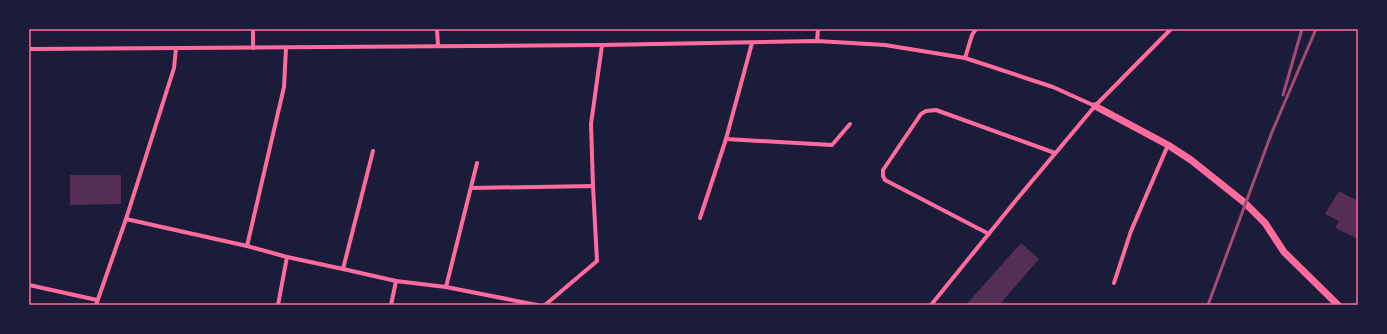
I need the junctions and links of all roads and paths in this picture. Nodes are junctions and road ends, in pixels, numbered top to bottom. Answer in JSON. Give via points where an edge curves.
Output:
{"nodes":[{"id":1,"x":253,"y":29,"type":"edge"},
{"id":2,"x":437,"y":29,"type":"edge"},
{"id":3,"x":818,"y":29,"type":"edge"},
{"id":4,"x":976,"y":29,"type":"edge"},
{"id":5,"x":1170,"y":29,"type":"edge"},
{"id":6,"x":817,"y":41,"type":"junction"},
{"id":7,"x":752,"y":43,"type":"junction"},
{"id":8,"x":602,"y":45,"type":"junction"},
{"id":9,"x":438,"y":46,"type":"junction"},
{"id":10,"x":176,"y":48,"type":"junction"},
{"id":11,"x":253,"y":48,"type":"junction"},
{"id":12,"x":286,"y":48,"type":"junction"},
{"id":13,"x":29,"y":50,"type":"edge"},
{"id":14,"x":965,"y":58,"type":"junction"},
{"id":15,"x":1096,"y":106,"type":"junction"},
{"id":16,"x":850,"y":124,"type":"dead end"},
{"id":17,"x":726,"y":139,"type":"junction"},
{"id":18,"x":1168,"y":145,"type":"junction"},
{"id":19,"x":373,"y":151,"type":"dead end"},
{"id":20,"x":1056,"y":153,"type":"junction"},
{"id":21,"x":477,"y":162,"type":"dead end"},
{"id":22,"x":593,"y":186,"type":"junction"},
{"id":23,"x":471,"y":188,"type":"junction"},
{"id":24,"x":700,"y":218,"type":"dead end"},
{"id":25,"x":126,"y":219,"type":"junction"},
{"id":26,"x":988,"y":234,"type":"junction"},
{"id":27,"x":247,"y":246,"type":"junction"},
{"id":28,"x":287,"y":257,"type":"junction"},
{"id":29,"x":343,"y":269,"type":"junction"},
{"id":30,"x":396,"y":281,"type":"junction"},
{"id":31,"x":1114,"y":283,"type":"dead end"},
{"id":32,"x":29,"y":285,"type":"edge"},
{"id":33,"x":446,"y":287,"type":"junction"},
{"id":34,"x":97,"y":300,"type":"junction"},
{"id":35,"x":96,"y":305,"type":"edge"},
{"id":36,"x":278,"y":305,"type":"edge"},
{"id":37,"x":391,"y":305,"type":"edge"},
{"id":38,"x":537,"y":305,"type":"edge"},
{"id":39,"x":545,"y":305,"type":"edge"},
{"id":40,"x":931,"y":305,"type":"edge"},
{"id":41,"x":1338,"y":305,"type":"edge"}],
"edges":[{"from":1,"to":11,"type":"street"},
{"from":2,"to":9,"type":"street"},
{"from":3,"to":6,"type":"street"},
{"from":4,"to":14,"type":"street"},
{"from":5,"to":15,"type":"street"},
{"from":6,"to":7,"type":"street"},
{"from":6,"to":14,"type":"street","via":[[885,44]]},
{"from":7,"to":8,"type":"street"},
{"from":7,"to":17,"type":"street"},
{"from":8,"to":9,"type":"street"},
{"from":8,"to":22,"type":"street","via":[[591,124]]},
{"from":9,"to":12,"type":"street"},
{"from":10,"to":11,"type":"street"},
{"from":10,"to":13,"type":"street"},
{"from":10,"to":25,"type":"street","via":[[174,68]]},
{"from":11,"to":12,"type":"street"},
{"from":12,"to":27,"type":"street","via":[[284,87]]},
{"from":14,"to":15,"type":"street","via":[[1053,87]]},
{"from":15,"to":18,"type":"street"},
{"from":15,"to":20,"type":"street"},
{"from":16,"to":17,"type":"street","via":[[832,145]]},
{"from":17,"to":24,"type":"street"},
{"from":18,"to":31,"type":"street","via":[[1131,231]]},
{"from":18,"to":41,"type":"street","via":[[1245,203],[1265,223],[1284,252]]},
{"from":19,"to":29,"type":"street"},
{"from":20,"to":26,"type":"street"},
{"from":20,"to":26,"type":"street","via":[[936,110],[921,114],[883,170],[885,180]]},
{"from":21,"to":23,"type":"street"},
{"from":22,"to":23,"type":"street"},
{"from":22,"to":39,"type":"street","via":[[597,261]]},
{"from":23,"to":33,"type":"street"},
{"from":25,"to":27,"type":"street"},
{"from":25,"to":34,"type":"street"},
{"from":26,"to":40,"type":"street"},
{"from":27,"to":28,"type":"street"},
{"from":28,"to":29,"type":"street"},
{"from":28,"to":36,"type":"street"},
{"from":29,"to":30,"type":"street"},
{"from":30,"to":33,"type":"street"},
{"from":30,"to":37,"type":"street"},
{"from":32,"to":34,"type":"street"},
{"from":33,"to":38,"type":"street"},
{"from":34,"to":35,"type":"street"}]}
